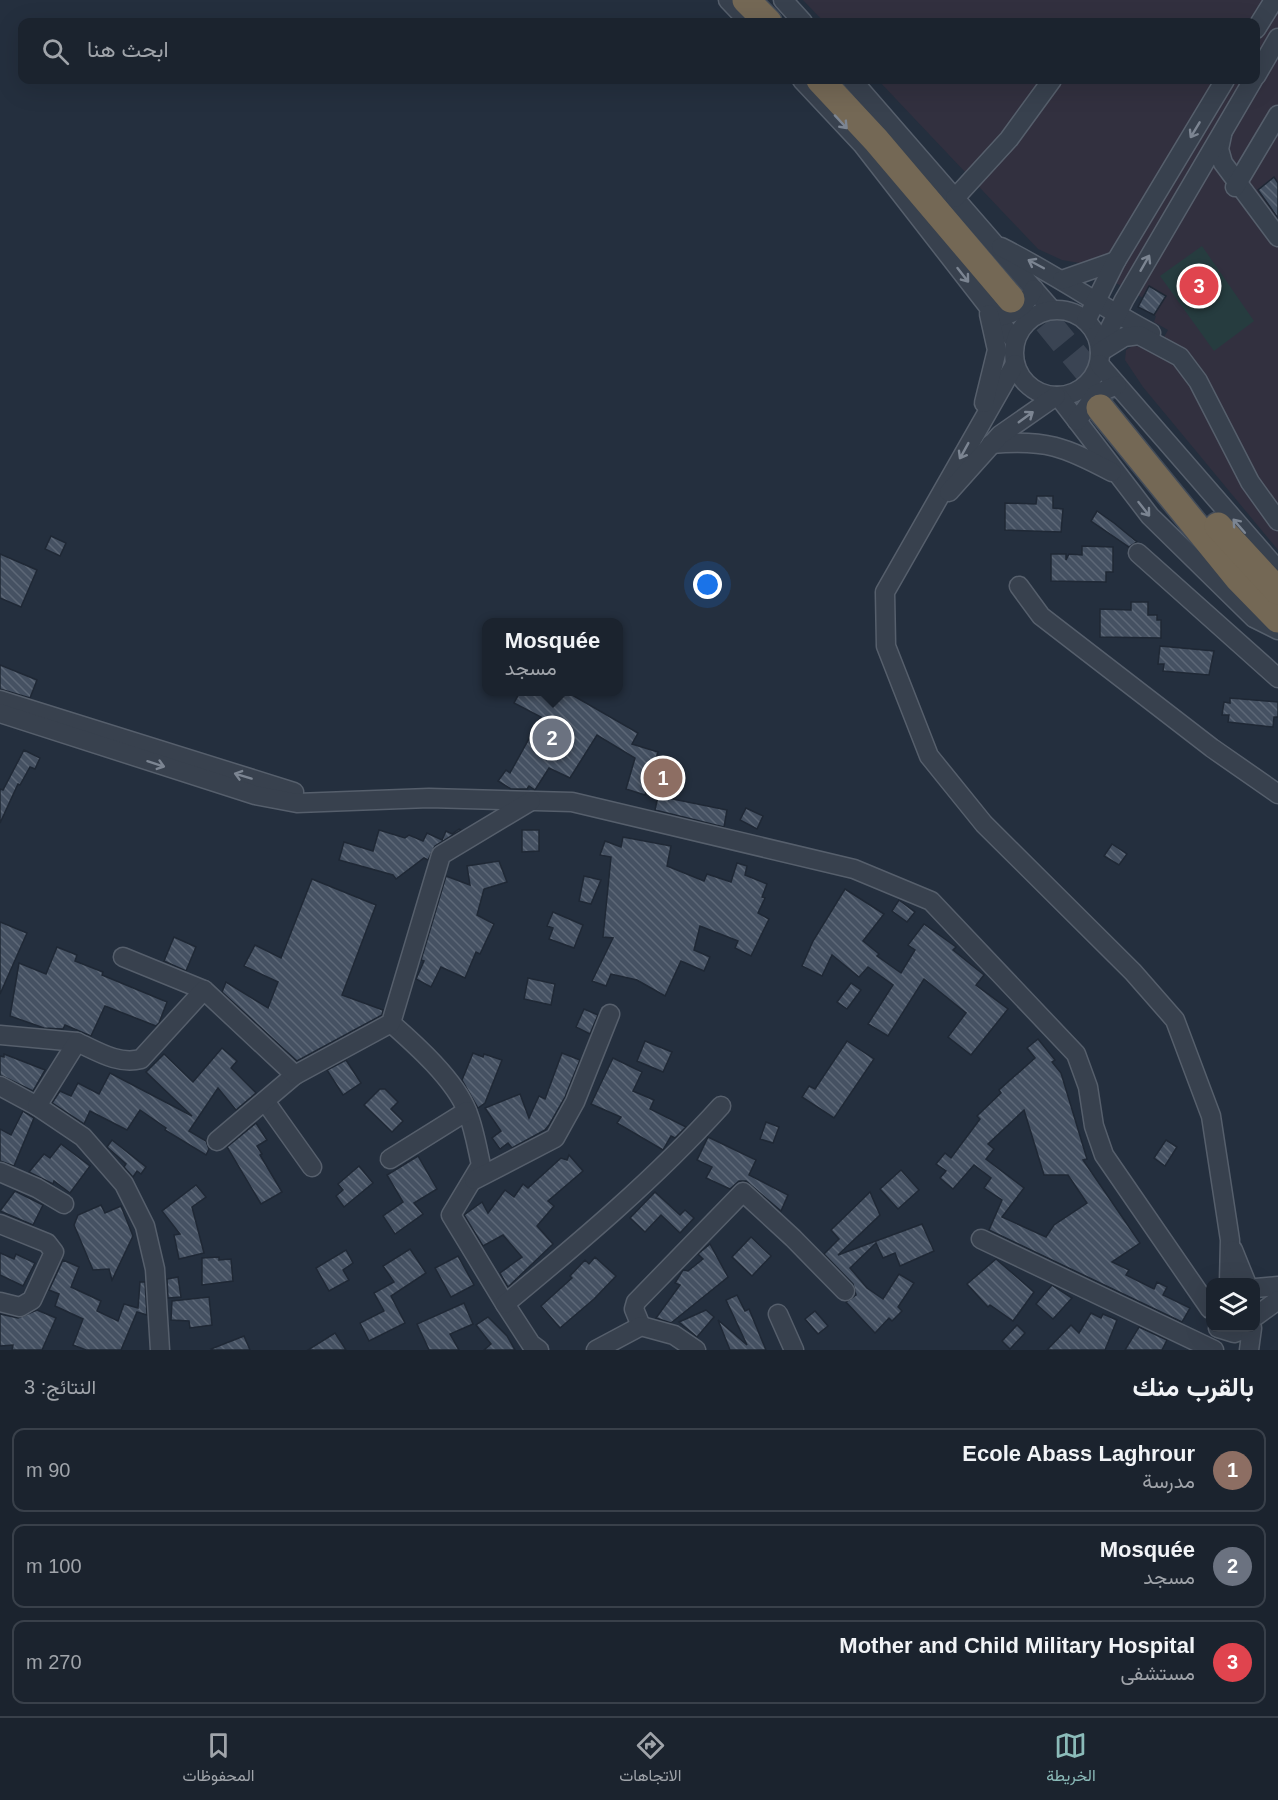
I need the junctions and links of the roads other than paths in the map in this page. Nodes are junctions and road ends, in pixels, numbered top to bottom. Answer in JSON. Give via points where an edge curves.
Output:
{"nodes":[{"id":1,"x":728,"y":0,"type":"edge"},
{"id":2,"x":746,"y":0,"type":"edge"},
{"id":3,"x":769,"y":0,"type":"edge"},
{"id":4,"x":783,"y":0,"type":"edge"},
{"id":5,"x":1274,"y":0,"type":"edge"},
{"id":6,"x":745,"y":18,"type":"edge"},
{"id":7,"x":764,"y":18,"type":"edge"},
{"id":8,"x":785,"y":18,"type":"edge"},
{"id":9,"x":799,"y":18,"type":"edge"},
{"id":10,"x":1260,"y":23,"type":"edge"},
{"id":11,"x":1278,"y":38,"type":"edge"},
{"id":12,"x":1260,"y":68,"type":"edge"},
{"id":13,"x":806,"y":84,"type":"edge"},
{"id":14,"x":824,"y":84,"type":"edge"},
{"id":15,"x":844,"y":84,"type":"edge"},
{"id":16,"x":855,"y":84,"type":"edge"},
{"id":17,"x":1049,"y":84,"type":"edge"},
{"id":18,"x":1223,"y":84,"type":"edge"},
{"id":19,"x":1250,"y":84,"type":"edge"},
{"id":20,"x":1277,"y":121,"type":"edge"},
{"id":21,"x":1224,"y":129,"type":"junction"},
{"id":22,"x":1202,"y":166,"type":"junction"},
{"id":23,"x":1239,"y":188,"type":"junction"},
{"id":24,"x":955,"y":198,"type":"junction"},
{"id":25,"x":1278,"y":237,"type":"edge"},
{"id":26,"x":994,"y":243,"type":"junction"},
{"id":27,"x":1278,"y":247,"type":"edge"},
{"id":28,"x":1116,"y":261,"type":"junction"},
{"id":29,"x":1062,"y":280,"type":"junction"},
{"id":30,"x":1010,"y":300,"type":"junction"},
{"id":31,"x":1095,"y":302,"type":"junction"},
{"id":32,"x":1052,"y":310,"type":"junction"},
{"id":33,"x":1117,"y":315,"type":"junction"},
{"id":34,"x":1086,"y":321,"type":"junction"},
{"id":35,"x":1015,"y":341,"type":"junction"},
{"id":36,"x":1100,"y":355,"type":"junction"},
{"id":37,"x":1015,"y":364,"type":"junction"},
{"id":38,"x":1198,"y":381,"type":"junction"},
{"id":39,"x":1057,"y":396,"type":"junction"},
{"id":40,"x":1110,"y":398,"type":"junction"},
{"id":41,"x":1077,"y":422,"type":"junction"},
{"id":42,"x":976,"y":429,"type":"junction"},
{"id":43,"x":992,"y":444,"type":"junction"},
{"id":44,"x":1119,"y":476,"type":"junction"},
{"id":45,"x":926,"y":518,"type":"junction"},
{"id":46,"x":1278,"y":521,"type":"edge"},
{"id":47,"x":1138,"y":553,"type":"dead end"},
{"id":48,"x":1278,"y":570,"type":"edge"},
{"id":49,"x":1019,"y":586,"type":"dead end"},
{"id":50,"x":1278,"y":591,"type":"edge"},
{"id":51,"x":1278,"y":619,"type":"edge"},
{"id":52,"x":1278,"y":630,"type":"edge"},
{"id":53,"x":1278,"y":678,"type":"edge"},
{"id":54,"x":0,"y":700,"type":"edge"},
{"id":55,"x":0,"y":713,"type":"edge"},
{"id":56,"x":52,"y":724,"type":"junction"},
{"id":57,"x":1278,"y":794,"type":"edge"},
{"id":58,"x":531,"y":801,"type":"junction"},
{"id":59,"x":123,"y":957,"type":"dead end"},
{"id":60,"x":204,"y":990,"type":"junction"},
{"id":61,"x":610,"y":1014,"type":"dead end"},
{"id":62,"x":391,"y":1023,"type":"junction"},
{"id":63,"x":0,"y":1035,"type":"edge"},
{"id":64,"x":77,"y":1042,"type":"junction"},
{"id":65,"x":295,"y":1076,"type":"junction"},
{"id":66,"x":0,"y":1086,"type":"edge"},
{"id":67,"x":265,"y":1101,"type":"junction"},
{"id":68,"x":37,"y":1106,"type":"junction"},
{"id":69,"x":720,"y":1106,"type":"dead end"},
{"id":70,"x":467,"y":1111,"type":"junction"},
{"id":71,"x":217,"y":1141,"type":"dead end"},
{"id":72,"x":390,"y":1159,"type":"dead end"},
{"id":73,"x":312,"y":1167,"type":"dead end"},
{"id":74,"x":0,"y":1172,"type":"edge"},
{"id":75,"x":474,"y":1180,"type":"junction"},
{"id":76,"x":64,"y":1204,"type":"dead end"},
{"id":77,"x":0,"y":1224,"type":"edge"},
{"id":78,"x":981,"y":1239,"type":"dead end"},
{"id":79,"x":1230,"y":1240,"type":"junction"},
{"id":80,"x":1229,"y":1278,"type":"edge"},
{"id":81,"x":1244,"y":1278,"type":"edge"},
{"id":82,"x":1278,"y":1286,"type":"edge"},
{"id":83,"x":1260,"y":1288,"type":"edge"},
{"id":84,"x":845,"y":1292,"type":"dead end"},
{"id":85,"x":1278,"y":1300,"type":"edge"},
{"id":86,"x":1206,"y":1301,"type":"edge"},
{"id":87,"x":0,"y":1302,"type":"edge"},
{"id":88,"x":505,"y":1305,"type":"junction"},
{"id":89,"x":1260,"y":1313,"type":"edge"},
{"id":90,"x":778,"y":1314,"type":"dead end"},
{"id":91,"x":641,"y":1326,"type":"junction"},
{"id":92,"x":1221,"y":1332,"type":"edge"},
{"id":93,"x":1250,"y":1332,"type":"edge"},
{"id":94,"x":532,"y":1348,"type":"edge"},
{"id":95,"x":160,"y":1350,"type":"edge"},
{"id":96,"x":596,"y":1350,"type":"edge"},
{"id":97,"x":696,"y":1350,"type":"edge"},
{"id":98,"x":794,"y":1350,"type":"edge"},
{"id":99,"x":1214,"y":1350,"type":"edge"},
{"id":100,"x":1230,"y":1350,"type":"edge"},
{"id":101,"x":1249,"y":1350,"type":"edge"}],
"edges":[{"from":1,"to":6,"type":"street"},
{"from":2,"to":7,"type":"highway"},
{"from":3,"to":8,"type":"highway"},
{"from":4,"to":9,"type":"street"},
{"from":5,"to":10,"type":"street"},
{"from":11,"to":12,"type":"street"},
{"from":13,"to":30,"type":"street","one_way":true},
{"from":14,"to":30,"type":"highway","via":[[876,140]]},
{"from":15,"to":30,"type":"highway","via":[[948,201]]},
{"from":16,"to":24,"type":"street"},
{"from":17,"to":24,"type":"street","via":[[1009,139]]},
{"from":18,"to":28,"type":"street","one_way":true},
{"from":19,"to":21,"type":"street"},
{"from":20,"to":23,"type":"street"},
{"from":21,"to":22,"type":"street"},
{"from":21,"to":23,"type":"street","via":[[1219,152]]},
{"from":22,"to":23,"type":"street","via":[[1213,164],[1221,168]]},
{"from":33,"to":22,"type":"street","one_way":true},
{"from":23,"to":25,"type":"street"},
{"from":23,"to":27,"type":"street"},
{"from":24,"to":26,"type":"street"},
{"from":29,"to":26,"type":"street","one_way":true},
{"from":26,"to":30,"type":"street"},
{"from":28,"to":29,"type":"street"},
{"from":28,"to":31,"type":"street"},
{"from":29,"to":31,"type":"street"},
{"from":30,"to":32,"type":"street"},
{"from":30,"to":35,"type":"street"},
{"from":30,"to":42,"type":"street","via":[[994,328],[997,360]]},
{"from":31,"to":33,"type":"street"},
{"from":31,"to":34,"type":"street"},
{"from":32,"to":34,"type":"street","via":[[1070,312]]},
{"from":32,"to":35,"type":"street","via":[[1036,315],[1023,326]]},
{"from":33,"to":36,"type":"street"},
{"from":33,"to":38,"type":"street","via":[[1181,350],[1192,363]]},
{"from":34,"to":36,"type":"street","via":[[1098,338]]},
{"from":35,"to":37,"type":"street"},
{"from":36,"to":38,"type":"street","via":[[1124,337],[1139,335],[1175,353]]},
{"from":36,"to":39,"type":"street","via":[[1088,383]]},
{"from":36,"to":40,"type":"street"},
{"from":37,"to":39,"type":"street","via":[[1030,387]]},
{"from":37,"to":42,"type":"street"},
{"from":38,"to":46,"type":"street","via":[[1250,482]]},
{"from":39,"to":41,"type":"street"},
{"from":43,"to":39,"type":"street","one_way":true},
{"from":40,"to":41,"type":"street","via":[[1096,394]]},
{"from":48,"to":40,"type":"street","one_way":true},
{"from":40,"to":50,"type":"highway","via":[[1199,505]]},
{"from":40,"to":51,"type":"highway","via":[[1238,578]]},
{"from":41,"to":44,"type":"street"},
{"from":42,"to":45,"type":"street","one_way":true},
{"from":43,"to":44,"type":"street","via":[[1035,443],[1069,449]]},
{"from":43,"to":45,"type":"street"},
{"from":44,"to":52,"type":"street","one_way":true,"via":[[1150,516],[1254,618]]},
{"from":45,"to":79,"type":"street","via":[[885,592],[886,646],[929,756],[984,824],[1134,972],[1174,1020],[1211,1116]]},
{"from":47,"to":53,"type":"street"},
{"from":49,"to":57,"type":"street","via":[[1041,616]]},
{"from":54,"to":56,"type":"street"},
{"from":55,"to":56,"type":"street"},
{"from":56,"to":58,"type":"street","via":[[340,803],[429,798]]},
{"from":58,"to":62,"type":"street","via":[[441,855]]},
{"from":58,"to":86,"type":"street","via":[[572,802],[854,869],[931,901],[1076,1054],[1104,1155]]},
{"from":59,"to":60,"type":"street"},
{"from":60,"to":64,"type":"street","via":[[141,1059],[115,1059]]},
{"from":60,"to":65,"type":"street"},
{"from":61,"to":75,"type":"street","via":[[576,1102],[555,1138]]},
{"from":62,"to":65,"type":"street"},
{"from":62,"to":70,"type":"street","via":[[430,1061]]},
{"from":63,"to":64,"type":"street"},
{"from":64,"to":68,"type":"street"},
{"from":65,"to":67,"type":"street"},
{"from":66,"to":68,"type":"street"},
{"from":67,"to":71,"type":"street"},
{"from":67,"to":73,"type":"street"},
{"from":68,"to":95,"type":"street","via":[[83,1137],[124,1184],[140,1215],[155,1269]]},
{"from":69,"to":88,"type":"street","via":[[685,1146]]},
{"from":70,"to":72,"type":"street"},
{"from":70,"to":75,"type":"street","via":[[482,1165]]},
{"from":74,"to":76,"type":"street"},
{"from":75,"to":88,"type":"street","via":[[451,1215]]},
{"from":77,"to":87,"type":"street","via":[[47,1243],[54,1252],[32,1300],[20,1307]]},
{"from":78,"to":99,"type":"street"},
{"from":79,"to":80,"type":"street"},
{"from":79,"to":81,"type":"street"},
{"from":82,"to":83,"type":"street"},
{"from":84,"to":91,"type":"street","via":[[743,1192],[636,1302],[634,1309]]},
{"from":85,"to":89,"type":"street"},
{"from":88,"to":94,"type":"street"},
{"from":90,"to":98,"type":"street"},
{"from":91,"to":96,"type":"street"},
{"from":91,"to":97,"type":"street","via":[[674,1335]]},
{"from":92,"to":100,"type":"street"},
{"from":93,"to":101,"type":"street"}]}
